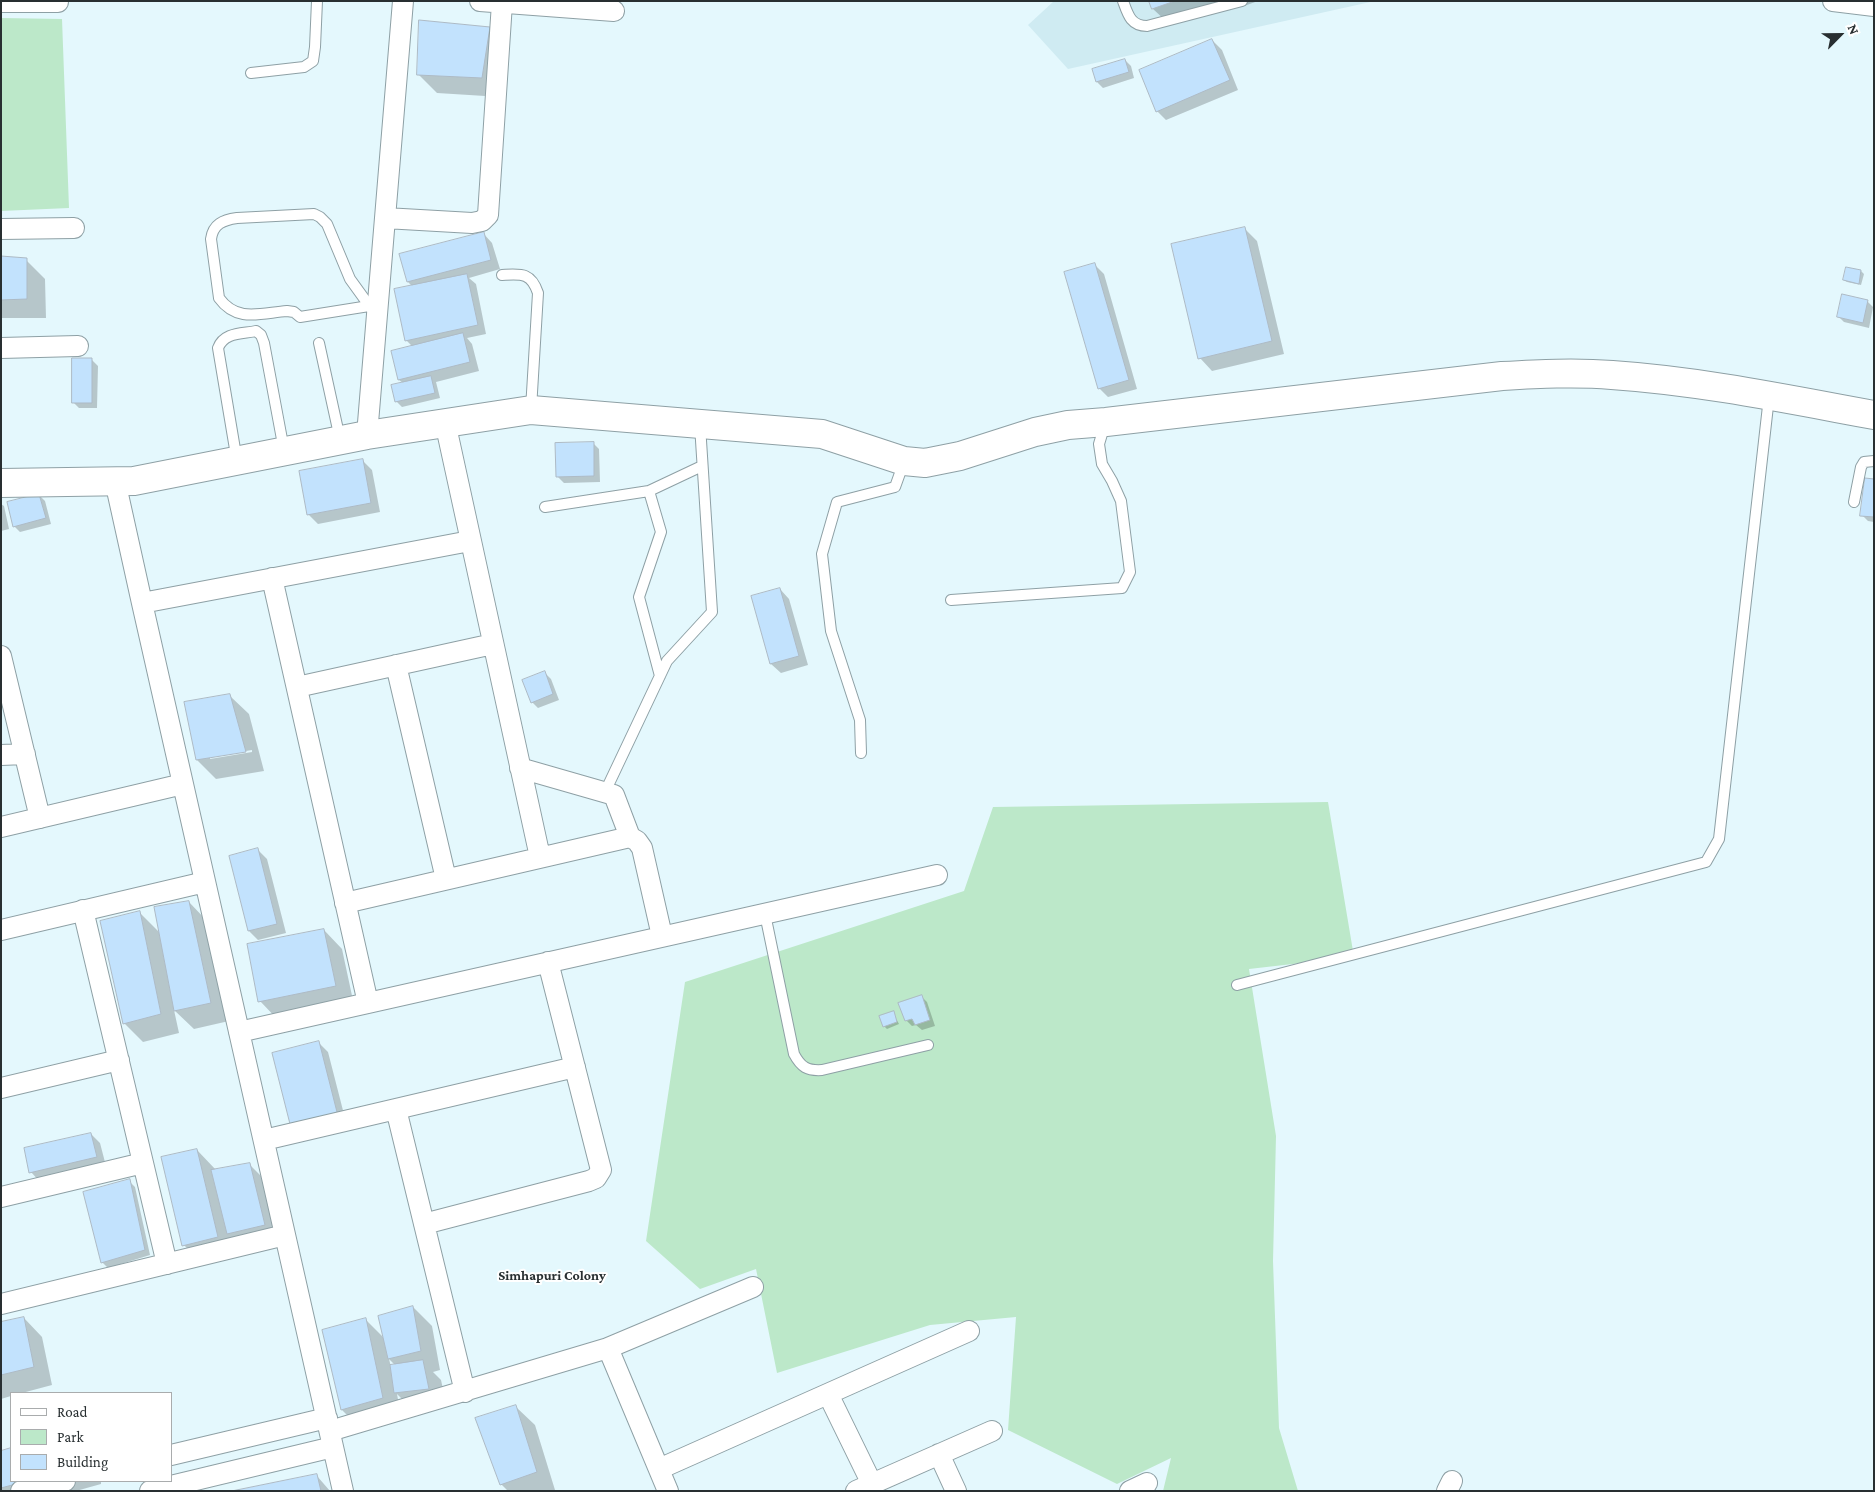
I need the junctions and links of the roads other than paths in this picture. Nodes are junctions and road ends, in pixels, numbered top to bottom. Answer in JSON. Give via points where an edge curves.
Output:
{"nodes":[{"id":1,"x":317,"y":1,"type":"edge"},
{"id":2,"x":403,"y":1,"type":"edge"},
{"id":3,"x":480,"y":1,"type":"edge"},
{"id":4,"x":1123,"y":1,"type":"edge"},
{"id":5,"x":1242,"y":1,"type":"edge"},
{"id":6,"x":1833,"y":1,"type":"edge"},
{"id":7,"x":1,"y":2,"type":"edge"},
{"id":8,"x":58,"y":2,"type":"edge"},
{"id":9,"x":502,"y":3,"type":"junction"},
{"id":10,"x":1874,"y":6,"type":"edge"},
{"id":11,"x":614,"y":11,"type":"dead end"},
{"id":12,"x":251,"y":73,"type":"dead end"},
{"id":13,"x":385,"y":218,"type":"junction"},
{"id":14,"x":74,"y":228,"type":"dead end"},
{"id":15,"x":1,"y":229,"type":"edge"},
{"id":16,"x":502,"y":275,"type":"dead end"},
{"id":17,"x":373,"y":311,"type":"junction"},
{"id":18,"x":319,"y":343,"type":"dead end"},
{"id":19,"x":78,"y":346,"type":"dead end"},
{"id":20,"x":1,"y":348,"type":"edge"},
{"id":21,"x":1769,"y":396,"type":"junction"},
{"id":22,"x":531,"y":410,"type":"junction"},
{"id":23,"x":1874,"y":414,"type":"edge"},
{"id":24,"x":445,"y":422,"type":"junction"},
{"id":25,"x":1106,"y":422,"type":"junction"},
{"id":26,"x":700,"y":423,"type":"junction"},
{"id":27,"x":367,"y":435,"type":"junction"},
{"id":28,"x":340,"y":440,"type":"junction"},
{"id":29,"x":285,"y":452,"type":"junction"},
{"id":30,"x":904,"y":461,"type":"junction"},
{"id":31,"x":1874,"y":461,"type":"edge"},
{"id":32,"x":238,"y":462,"type":"junction"},
{"id":33,"x":702,"y":466,"type":"junction"},
{"id":34,"x":115,"y":481,"type":"junction"},
{"id":35,"x":1,"y":483,"type":"edge"},
{"id":36,"x":649,"y":492,"type":"junction"},
{"id":37,"x":1854,"y":502,"type":"dead end"},
{"id":38,"x":545,"y":507,"type":"dead end"},
{"id":39,"x":470,"y":541,"type":"junction"},
{"id":40,"x":272,"y":578,"type":"junction"},
{"id":41,"x":950,"y":600,"type":"dead end"},
{"id":42,"x":142,"y":602,"type":"junction"},
{"id":43,"x":493,"y":644,"type":"junction"},
{"id":44,"x":1,"y":656,"type":"edge"},
{"id":45,"x":396,"y":665,"type":"junction"},
{"id":46,"x":660,"y":676,"type":"junction"},
{"id":47,"x":296,"y":687,"type":"junction"},
{"id":48,"x":861,"y":753,"type":"dead end"},
{"id":49,"x":25,"y":754,"type":"junction"},
{"id":50,"x":1,"y":755,"type":"edge"},
{"id":51,"x":520,"y":768,"type":"junction"},
{"id":52,"x":183,"y":784,"type":"junction"},
{"id":53,"x":604,"y":792,"type":"junction"},
{"id":54,"x":40,"y":818,"type":"junction"},
{"id":55,"x":1,"y":827,"type":"edge"},
{"id":56,"x":630,"y":837,"type":"junction"},
{"id":57,"x":540,"y":857,"type":"junction"},
{"id":58,"x":937,"y":874,"type":"dead end"},
{"id":59,"x":446,"y":879,"type":"junction"},
{"id":60,"x":205,"y":882,"type":"junction"},
{"id":61,"x":345,"y":903,"type":"junction"},
{"id":62,"x":83,"y":910,"type":"junction"},
{"id":63,"x":765,"y":914,"type":"junction"},
{"id":64,"x":1,"y":930,"type":"edge"},
{"id":65,"x":662,"y":936,"type":"junction"},
{"id":66,"x":548,"y":962,"type":"junction"},
{"id":67,"x":1237,"y":984,"type":"dead end"},
{"id":68,"x":368,"y":1003,"type":"junction"},
{"id":69,"x":239,"y":1032,"type":"junction"},
{"id":70,"x":928,"y":1045,"type":"dead end"},
{"id":71,"x":119,"y":1060,"type":"junction"},
{"id":72,"x":575,"y":1067,"type":"junction"},
{"id":73,"x":1,"y":1088,"type":"edge"},
{"id":74,"x":396,"y":1109,"type":"junction"},
{"id":75,"x":264,"y":1140,"type":"junction"},
{"id":76,"x":143,"y":1163,"type":"junction"},
{"id":77,"x":1,"y":1197,"type":"edge"},
{"id":78,"x":424,"y":1224,"type":"junction"},
{"id":79,"x":285,"y":1235,"type":"junction"},
{"id":80,"x":167,"y":1264,"type":"junction"},
{"id":81,"x":753,"y":1287,"type":"dead end"},
{"id":82,"x":1,"y":1304,"type":"edge"},
{"id":83,"x":969,"y":1331,"type":"dead end"},
{"id":84,"x":608,"y":1348,"type":"junction"},
{"id":85,"x":465,"y":1392,"type":"junction"},
{"id":86,"x":828,"y":1394,"type":"junction"},
{"id":87,"x":992,"y":1431,"type":"dead end"},
{"id":88,"x":330,"y":1432,"type":"junction"},
{"id":89,"x":940,"y":1454,"type":"junction"},
{"id":90,"x":172,"y":1455,"type":"edge"},
{"id":91,"x":659,"y":1469,"type":"junction"},
{"id":92,"x":62,"y":1482,"type":"edge"},
{"id":93,"x":187,"y":1487,"type":"edge"},
{"id":94,"x":864,"y":1487,"type":"edge"},
{"id":95,"x":21,"y":1491,"type":"edge"},
{"id":96,"x":150,"y":1491,"type":"edge"},
{"id":97,"x":343,"y":1491,"type":"edge"},
{"id":98,"x":668,"y":1491,"type":"edge"},
{"id":99,"x":956,"y":1491,"type":"edge"}],
"edges":[{"from":1,"to":12,"type":"lane","via":[[313,61],[304,67]]},
{"from":2,"to":13,"type":"street"},
{"from":3,"to":9,"type":"street"},
{"from":4,"to":5,"type":"lane","via":[[1133,22],[1147,26]]},
{"from":6,"to":10,"type":"street"},
{"from":7,"to":8,"type":"street"},
{"from":9,"to":11,"type":"street"},
{"from":9,"to":13,"type":"street","via":[[488,215],[482,221],[472,223]]},
{"from":13,"to":17,"type":"street"},
{"from":14,"to":15,"type":"street"},
{"from":16,"to":22,"type":"lane","via":[[523,274],[534,282],[538,293]]},
{"from":17,"to":17,"type":"lane","via":[[300,317],[287,311],[242,316],[224,306],[219,298],[212,231],[226,220],[314,214],[327,224],[350,279]]},
{"from":17,"to":27,"type":"street"},
{"from":18,"to":28,"type":"lane"},
{"from":19,"to":20,"type":"street"},
{"from":21,"to":23,"type":"street"},
{"from":21,"to":25,"type":"street","via":[[1674,381],[1567,373],[1502,376]]},
{"from":21,"to":67,"type":"lane","via":[[1719,839],[1706,862]]},
{"from":22,"to":24,"type":"street"},
{"from":22,"to":26,"type":"street"},
{"from":24,"to":27,"type":"street"},
{"from":24,"to":39,"type":"street"},
{"from":25,"to":30,"type":"street","via":[[1035,432],[941,461]]},
{"from":25,"to":41,"type":"lane","via":[[1099,444],[1102,464],[1121,501],[1130,572],[1122,588]]},
{"from":26,"to":30,"type":"street","via":[[822,434]]},
{"from":26,"to":33,"type":"lane"},
{"from":27,"to":28,"type":"street"},
{"from":28,"to":29,"type":"street"},
{"from":29,"to":32,"type":"street"},
{"from":29,"to":32,"type":"lane","via":[[261,335],[256,331],[230,336],[224,338],[218,348]]},
{"from":30,"to":48,"type":"lane","via":[[895,487],[837,502],[822,554],[831,631],[860,720]]},
{"from":31,"to":37,"type":"lane","via":[[1864,462],[1861,467]]},
{"from":32,"to":34,"type":"street","via":[[134,481]]},
{"from":33,"to":36,"type":"lane"},
{"from":33,"to":46,"type":"lane","via":[[712,612],[667,661]]},
{"from":34,"to":35,"type":"street"},
{"from":34,"to":42,"type":"street"},
{"from":36,"to":38,"type":"lane"},
{"from":36,"to":46,"type":"lane","via":[[661,532],[639,597]]},
{"from":39,"to":40,"type":"street"},
{"from":39,"to":43,"type":"street"},
{"from":40,"to":42,"type":"street"},
{"from":40,"to":47,"type":"street"},
{"from":42,"to":52,"type":"street"},
{"from":43,"to":45,"type":"street"},
{"from":43,"to":51,"type":"street"},
{"from":44,"to":49,"type":"street"},
{"from":45,"to":47,"type":"street"},
{"from":45,"to":59,"type":"street"},
{"from":46,"to":53,"type":"lane"},
{"from":47,"to":61,"type":"street"},
{"from":49,"to":50,"type":"street"},
{"from":49,"to":54,"type":"street"},
{"from":51,"to":53,"type":"street"},
{"from":51,"to":57,"type":"street"},
{"from":52,"to":54,"type":"street"},
{"from":52,"to":60,"type":"street"},
{"from":53,"to":56,"type":"street","via":[[614,795]]},
{"from":54,"to":55,"type":"street"},
{"from":56,"to":57,"type":"street"},
{"from":56,"to":65,"type":"street","via":[[642,848]]},
{"from":57,"to":59,"type":"street"},
{"from":58,"to":63,"type":"street"},
{"from":59,"to":61,"type":"street"},
{"from":60,"to":62,"type":"street"},
{"from":60,"to":69,"type":"street"},
{"from":61,"to":68,"type":"street"},
{"from":62,"to":64,"type":"street"},
{"from":62,"to":71,"type":"street"},
{"from":63,"to":65,"type":"street"},
{"from":63,"to":70,"type":"lane","via":[[794,1054],[800,1065],[810,1071],[822,1070]]},
{"from":65,"to":66,"type":"street"},
{"from":66,"to":68,"type":"street"},
{"from":66,"to":72,"type":"street"},
{"from":68,"to":69,"type":"street"},
{"from":69,"to":75,"type":"street"},
{"from":71,"to":73,"type":"street"},
{"from":71,"to":76,"type":"street"},
{"from":72,"to":74,"type":"street"},
{"from":72,"to":78,"type":"street","via":[[600,1163],[601,1170],[596,1178]]},
{"from":74,"to":75,"type":"street"},
{"from":74,"to":78,"type":"street"},
{"from":75,"to":79,"type":"street"},
{"from":76,"to":77,"type":"street"},
{"from":76,"to":80,"type":"street"},
{"from":78,"to":85,"type":"street"},
{"from":79,"to":80,"type":"street"},
{"from":79,"to":88,"type":"street"},
{"from":80,"to":82,"type":"street"},
{"from":81,"to":84,"type":"street"},
{"from":83,"to":86,"type":"street"},
{"from":84,"to":85,"type":"street"},
{"from":84,"to":91,"type":"street"},
{"from":85,"to":88,"type":"street"},
{"from":86,"to":91,"type":"street"},
{"from":86,"to":94,"type":"street"},
{"from":87,"to":89,"type":"street"},
{"from":88,"to":90,"type":"street"},
{"from":88,"to":93,"type":"street"},
{"from":88,"to":97,"type":"street"},
{"from":89,"to":94,"type":"street"},
{"from":89,"to":99,"type":"street"},
{"from":91,"to":98,"type":"street"},
{"from":92,"to":95,"type":"street"},
{"from":93,"to":96,"type":"street"}]}
